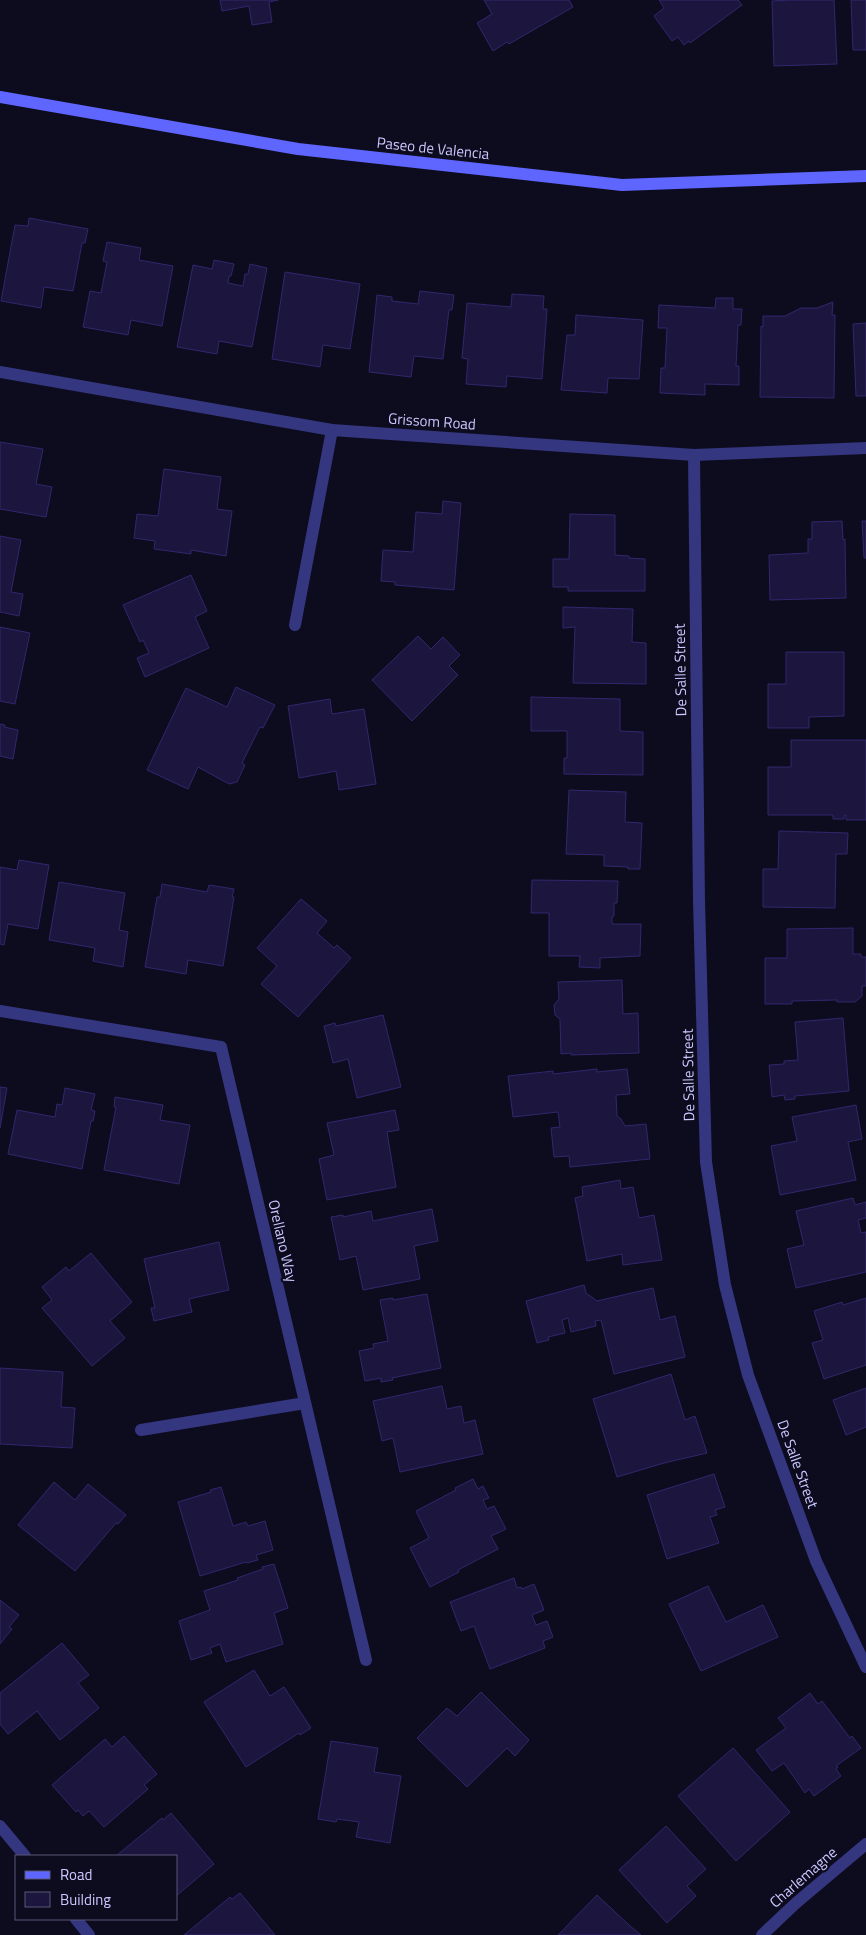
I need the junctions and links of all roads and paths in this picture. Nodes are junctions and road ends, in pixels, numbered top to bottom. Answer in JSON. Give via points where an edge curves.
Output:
{"nodes":[{"id":1,"x":0,"y":97,"type":"edge"},
{"id":2,"x":866,"y":176,"type":"edge"},
{"id":3,"x":0,"y":372,"type":"edge"},
{"id":4,"x":332,"y":430,"type":"junction"},
{"id":5,"x":866,"y":448,"type":"edge"},
{"id":6,"x":694,"y":455,"type":"junction"},
{"id":7,"x":295,"y":625,"type":"dead end"},
{"id":8,"x":0,"y":1011,"type":"edge"},
{"id":9,"x":305,"y":1403,"type":"junction"},
{"id":10,"x":141,"y":1430,"type":"dead end"},
{"id":11,"x":366,"y":1660,"type":"dead end"},
{"id":12,"x":866,"y":1667,"type":"edge"},
{"id":13,"x":0,"y":1826,"type":"edge"},
{"id":14,"x":866,"y":1844,"type":"edge"},
{"id":15,"x":24,"y":1855,"type":"edge"},
{"id":16,"x":77,"y":1920,"type":"edge"},
{"id":17,"x":89,"y":1935,"type":"edge"},
{"id":18,"x":762,"y":1935,"type":"edge"}],
"edges":[{"from":1,"to":2,"type":"main road","name":"Paseo de Valencia","via":[[298,148],[622,185]]},
{"from":3,"to":4,"type":"street","name":"Grissom Road"},
{"from":4,"to":6,"type":"street","name":"Grissom Road"},
{"from":4,"to":7,"type":"street"},
{"from":5,"to":6,"type":"street","name":"Grissom Road"},
{"from":6,"to":12,"type":"street","name":"De Salle Street","via":[[699,901],[706,1162],[725,1285],[748,1375],[816,1561]]},
{"from":8,"to":9,"type":"street","name":"Orellano Way","via":[[221,1048]]},
{"from":9,"to":10,"type":"street"},
{"from":9,"to":11,"type":"street","name":"Orellano Way"},
{"from":13,"to":15,"type":"street"},
{"from":14,"to":18,"type":"street","name":"Charlemagne"},
{"from":16,"to":17,"type":"street"}]}
